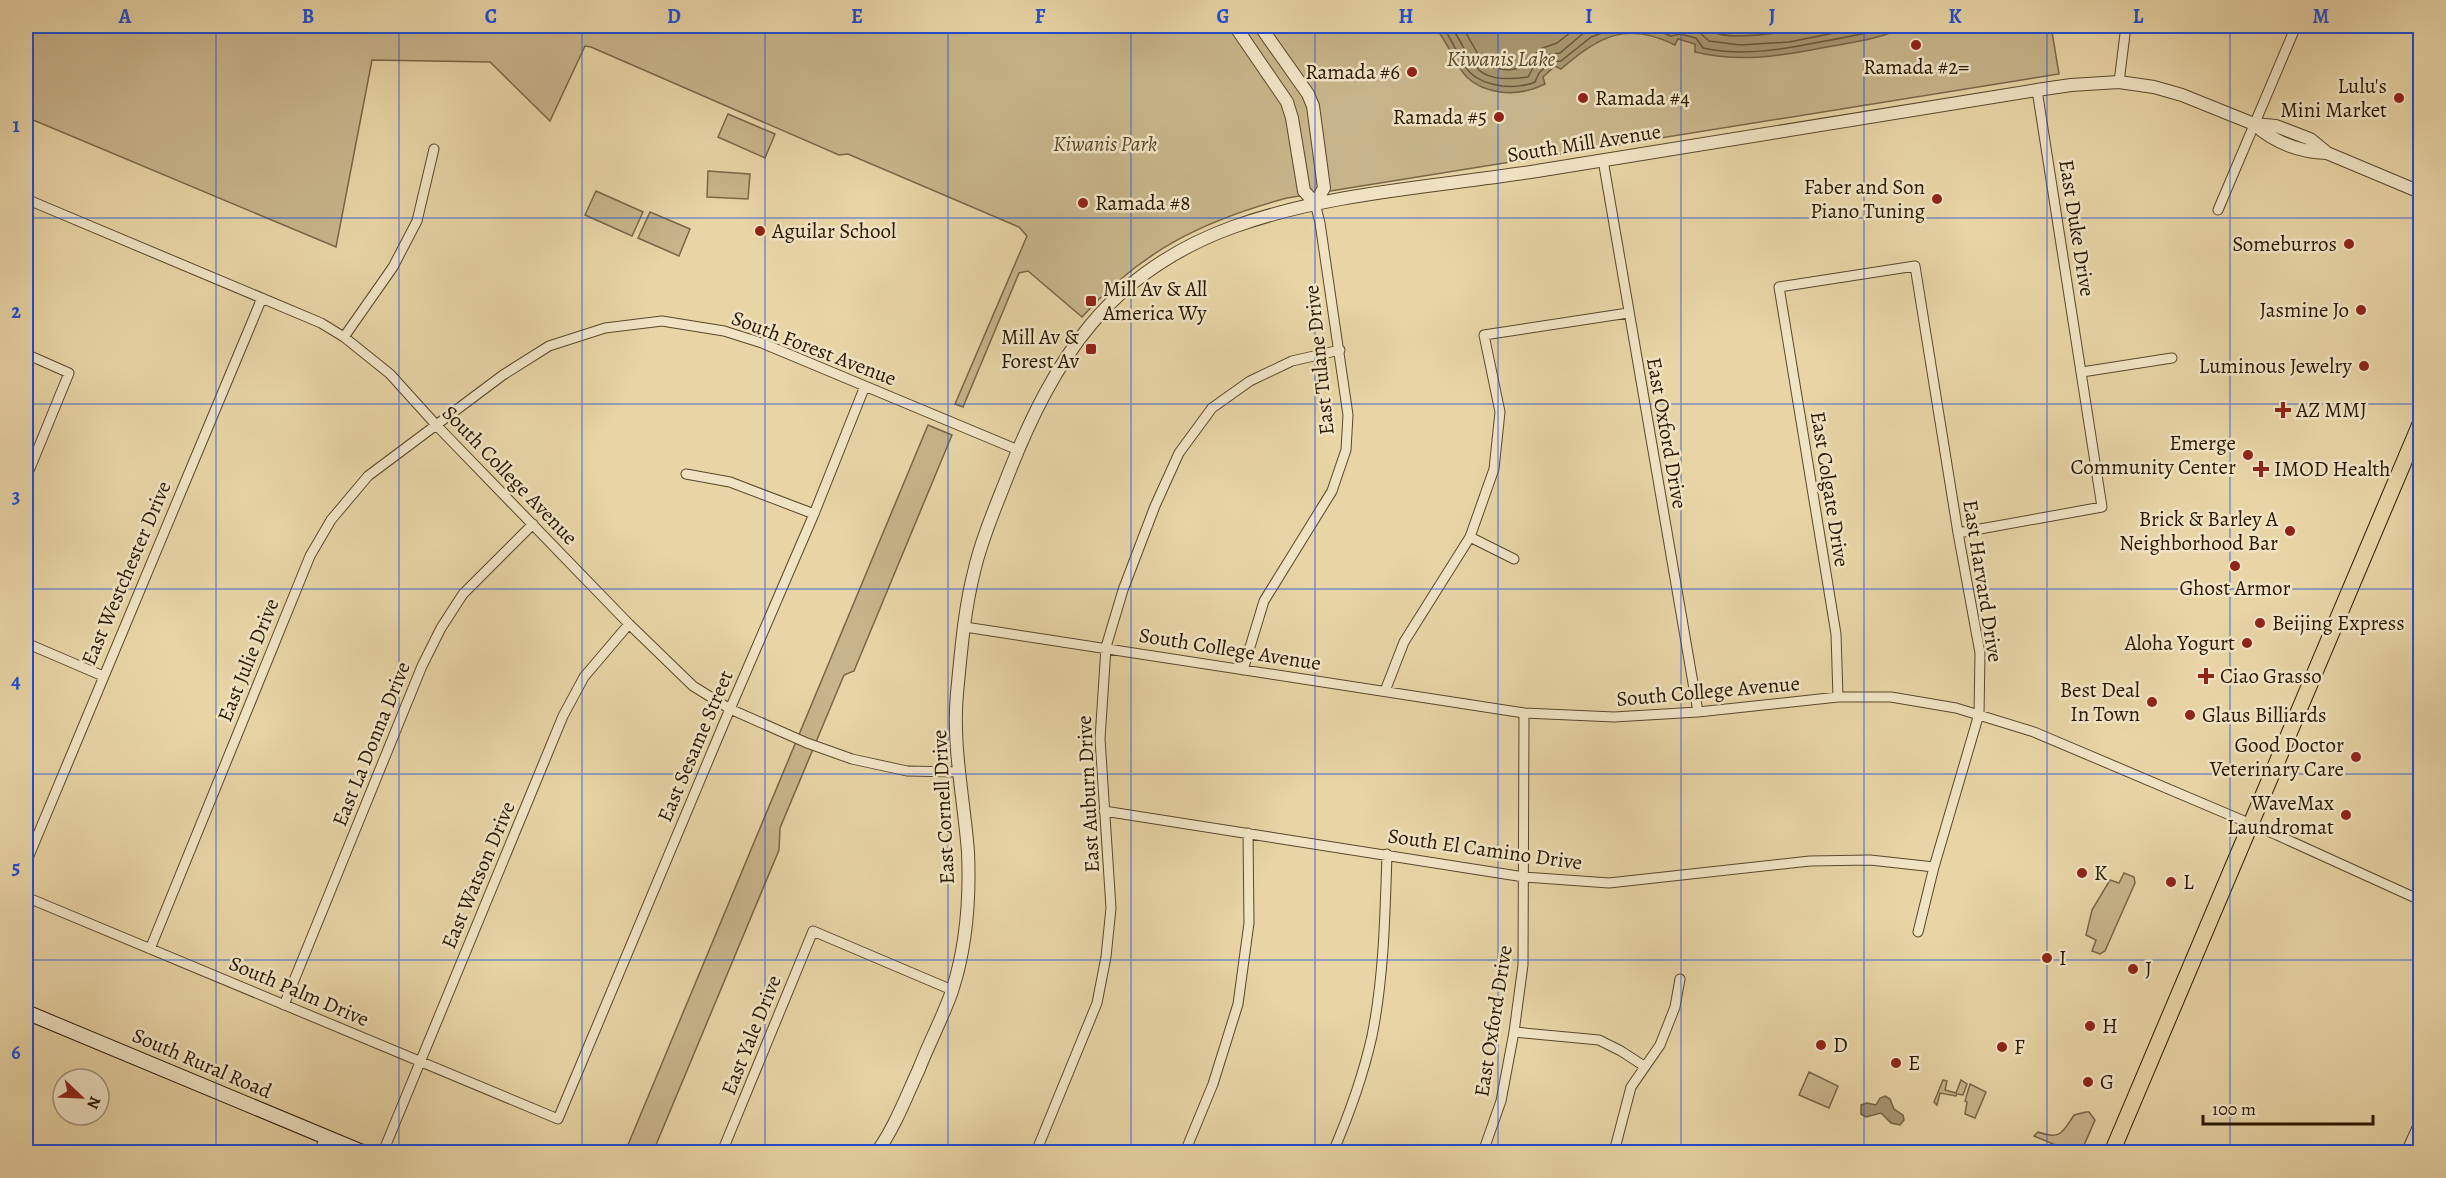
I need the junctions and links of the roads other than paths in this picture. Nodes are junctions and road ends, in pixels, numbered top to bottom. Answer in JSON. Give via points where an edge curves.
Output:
{"nodes":[{"id":1,"x":1235,"y":26,"type":"edge"},
{"id":2,"x":1260,"y":26,"type":"edge"},
{"id":3,"x":2126,"y":26,"type":"edge"},
{"id":4,"x":2296,"y":26,"type":"edge"},
{"id":5,"x":2119,"y":82,"type":"junction"},
{"id":6,"x":2037,"y":90,"type":"junction"},
{"id":7,"x":2254,"y":124,"type":"junction"},
{"id":8,"x":434,"y":149,"type":"dead end"},
{"id":9,"x":1319,"y":155,"type":"junction"},
{"id":10,"x":1298,"y":159,"type":"junction"},
{"id":11,"x":1603,"y":160,"type":"junction"},
{"id":12,"x":2421,"y":192,"type":"edge"},
{"id":13,"x":26,"y":199,"type":"edge"},
{"id":14,"x":1315,"y":203,"type":"junction"},
{"id":15,"x":2218,"y":210,"type":"dead end"},
{"id":16,"x":1779,"y":287,"type":"joint"},
{"id":17,"x":262,"y":298,"type":"junction"},
{"id":18,"x":1628,"y":314,"type":"junction"},
{"id":19,"x":344,"y":337,"type":"junction"},
{"id":20,"x":1340,"y":350,"type":"junction"},
{"id":21,"x":26,"y":354,"type":"edge"},
{"id":22,"x":2172,"y":358,"type":"dead end"},
{"id":23,"x":2082,"y":372,"type":"junction"},
{"id":24,"x":865,"y":386,"type":"junction"},
{"id":25,"x":2421,"y":424,"type":"edge"},
{"id":26,"x":438,"y":427,"type":"junction"},
{"id":27,"x":1018,"y":450,"type":"junction"},
{"id":28,"x":686,"y":474,"type":"dead end"},
{"id":29,"x":26,"y":478,"type":"edge"},
{"id":30,"x":814,"y":514,"type":"junction"},
{"id":31,"x":533,"y":524,"type":"junction"},
{"id":32,"x":1958,"y":533,"type":"junction"},
{"id":33,"x":1470,"y":537,"type":"junction"},
{"id":34,"x":1514,"y":559,"type":"dead end"},
{"id":35,"x":629,"y":624,"type":"junction"},
{"id":36,"x":964,"y":627,"type":"junction"},
{"id":37,"x":26,"y":643,"type":"edge"},
{"id":38,"x":1106,"y":647,"type":"junction"},
{"id":39,"x":1243,"y":670,"type":"junction"},
{"id":40,"x":103,"y":676,"type":"junction"},
{"id":41,"x":1385,"y":691,"type":"junction"},
{"id":42,"x":1838,"y":697,"type":"junction"},
{"id":43,"x":730,"y":709,"type":"junction"},
{"id":44,"x":1698,"y":712,"type":"junction"},
{"id":45,"x":1524,"y":713,"type":"junction"},
{"id":46,"x":1979,"y":714,"type":"junction"},
{"id":47,"x":958,"y":772,"type":"junction"},
{"id":48,"x":1104,"y":811,"type":"junction"},
{"id":49,"x":2250,"y":823,"type":"junction"},
{"id":50,"x":1248,"y":833,"type":"junction"},
{"id":51,"x":1387,"y":854,"type":"junction"},
{"id":52,"x":26,"y":863,"type":"edge"},
{"id":53,"x":1934,"y":867,"type":"junction"},
{"id":54,"x":1524,"y":877,"type":"junction"},
{"id":55,"x":26,"y":897,"type":"edge"},
{"id":56,"x":2421,"y":900,"type":"edge"},
{"id":57,"x":1918,"y":932,"type":"dead end"},
{"id":58,"x":150,"y":949,"type":"junction"},
{"id":59,"x":1680,"y":979,"type":"dead end"},
{"id":60,"x":952,"y":990,"type":"junction"},
{"id":61,"x":284,"y":1005,"type":"junction"},
{"id":62,"x":26,"y":1012,"type":"edge"},
{"id":63,"x":1514,"y":1032,"type":"junction"},
{"id":64,"x":420,"y":1061,"type":"junction"},
{"id":65,"x":1644,"y":1066,"type":"junction"},
{"id":66,"x":558,"y":1119,"type":"joint"},
{"id":67,"x":2421,"y":1120,"type":"edge"},
{"id":68,"x":325,"y":1137,"type":"junction"},
{"id":69,"x":319,"y":1152,"type":"edge"},
{"id":70,"x":362,"y":1152,"type":"edge"},
{"id":71,"x":382,"y":1152,"type":"edge"},
{"id":72,"x":722,"y":1152,"type":"edge"},
{"id":73,"x":877,"y":1152,"type":"edge"},
{"id":74,"x":1036,"y":1152,"type":"edge"},
{"id":75,"x":1185,"y":1152,"type":"edge"},
{"id":76,"x":1333,"y":1152,"type":"edge"},
{"id":77,"x":1483,"y":1152,"type":"edge"},
{"id":78,"x":1614,"y":1152,"type":"edge"},
{"id":79,"x":2112,"y":1152,"type":"edge"},
{"id":80,"x":2406,"y":1152,"type":"edge"}],
"edges":[{"from":1,"to":10,"type":"street","via":[[1287,102]]},
{"from":2,"to":9,"type":"street","via":[[1308,94]]},
{"from":3,"to":5,"type":"street"},
{"from":4,"to":7,"type":"street"},
{"from":5,"to":6,"type":"street","name":"South Mill Avenue"},
{"from":5,"to":7,"type":"street","name":"South Mill Avenue","via":[[2182,94]]},
{"from":6,"to":11,"type":"street","name":"South Mill Avenue"},
{"from":6,"to":23,"type":"street","name":"East Duke Drive"},
{"from":7,"to":12,"type":"street","name":"South Mill Avenue","via":[[2293,132],[2327,153]]},
{"from":7,"to":15,"type":"street"},
{"from":8,"to":19,"type":"street","via":[[417,221],[393,267]]},
{"from":9,"to":10,"type":"street"},
{"from":9,"to":14,"type":"street","via":[[1324,188]]},
{"from":10,"to":14,"type":"street","via":[[1304,191]]},
{"from":11,"to":14,"type":"street","name":"South Mill Avenue"},
{"from":11,"to":18,"type":"street","name":"East Oxford Drive"},
{"from":13,"to":17,"type":"street","name":"South College Avenue"},
{"from":14,"to":20,"type":"street","name":"East Tulane Drive"},
{"from":14,"to":27,"type":"street","name":"South Mill Avenue","via":[[1215,234],[1139,278],[1104,309],[1074,345],[1045,392]]},
{"from":16,"to":32,"type":"street","name":"East Harvard Drive","via":[[1915,266]]},
{"from":16,"to":42,"type":"street","name":"East Colgate Drive","via":[[1836,634]]},
{"from":17,"to":19,"type":"street","name":"South College Avenue"},
{"from":17,"to":40,"type":"street","name":"East Westchester Drive"},
{"from":18,"to":33,"type":"street","via":[[1484,335],[1500,412],[1494,469]]},
{"from":18,"to":44,"type":"street","name":"East Oxford Drive"},
{"from":19,"to":26,"type":"street","name":"South College Avenue","via":[[390,374]]},
{"from":20,"to":38,"type":"street","name":"East Auburn Drive","via":[[1292,361],[1250,381],[1212,408],[1179,453],[1155,506]]},
{"from":20,"to":39,"type":"street","name":"East Tulane Drive","via":[[1348,415],[1346,450],[1332,491],[1264,602]]},
{"from":21,"to":29,"type":"street","via":[[69,373]]},
{"from":22,"to":23,"type":"street"},
{"from":23,"to":32,"type":"street","name":"East Duke Drive","via":[[2102,507]]},
{"from":24,"to":26,"type":"street","name":"South Forest Avenue","via":[[754,340],[662,321],[605,328],[549,346],[503,375]]},
{"from":24,"to":27,"type":"street","name":"South Forest Avenue"},
{"from":24,"to":30,"type":"street","name":"East Sesame Street"},
{"from":25,"to":49,"type":"main road"},
{"from":26,"to":31,"type":"street","name":"South College Avenue"},
{"from":26,"to":58,"type":"street","name":"East Julie Drive","via":[[368,476],[331,520],[310,556]]},
{"from":27,"to":36,"type":"street","name":"East Cornell Drive","via":[[974,571]]},
{"from":28,"to":30,"type":"street","via":[[730,482]]},
{"from":30,"to":43,"type":"street","name":"East Sesame Street"},
{"from":31,"to":35,"type":"street","name":"South College Avenue"},
{"from":31,"to":61,"type":"street","name":"East La Donna Drive","via":[[463,594],[441,628]]},
{"from":32,"to":46,"type":"street","name":"East Harvard Drive","via":[[1980,653]]},
{"from":33,"to":34,"type":"street"},
{"from":33,"to":41,"type":"street","via":[[1404,642]]},
{"from":35,"to":43,"type":"street","name":"South College Avenue","via":[[693,686]]},
{"from":35,"to":64,"type":"street","name":"East Watson Drive","via":[[584,677],[563,716]]},
{"from":36,"to":38,"type":"street","name":"South College Avenue"},
{"from":36,"to":47,"type":"street","name":"East Cornell Drive","via":[[956,700]]},
{"from":37,"to":40,"type":"street"},
{"from":38,"to":39,"type":"street","name":"South College Avenue"},
{"from":38,"to":48,"type":"street","name":"East Auburn Drive","via":[[1100,739]]},
{"from":39,"to":41,"type":"street","name":"South College Avenue"},
{"from":40,"to":52,"type":"street","name":"East Westchester Drive"},
{"from":41,"to":45,"type":"street","name":"South College Avenue"},
{"from":42,"to":44,"type":"street","name":"South College Avenue"},
{"from":42,"to":46,"type":"street","name":"South College Avenue","via":[[1910,699]]},
{"from":43,"to":47,"type":"street","name":"South College Avenue","via":[[852,759],[907,771]]},
{"from":43,"to":66,"type":"street","name":"East Sesame Street"},
{"from":44,"to":45,"type":"street","name":"South College Avenue","via":[[1614,717]]},
{"from":45,"to":54,"type":"street","name":"East Oxford Drive"},
{"from":46,"to":49,"type":"street","name":"South College Avenue","via":[[2034,732]]},
{"from":46,"to":53,"type":"street","name":"East Harvard Drive"},
{"from":47,"to":60,"type":"street","name":"East Cornell Drive","via":[[968,854],[967,917]]},
{"from":48,"to":50,"type":"street","name":"South El Camino Drive"},
{"from":48,"to":74,"type":"street","name":"East Auburn Drive","via":[[1111,908],[1097,1003]]},
{"from":49,"to":56,"type":"street","name":"South College Avenue"},
{"from":49,"to":79,"type":"main road"},
{"from":50,"to":51,"type":"street","name":"South El Camino Drive"},
{"from":50,"to":75,"type":"street","via":[[1249,923],[1238,1004],[1213,1084]]},
{"from":51,"to":54,"type":"street","name":"South El Camino Drive"},
{"from":51,"to":76,"type":"street","via":[[1383,963],[1372,1036],[1352,1107]]},
{"from":53,"to":54,"type":"street","name":"South El Camino Drive","via":[[1870,860],[1810,861],[1609,883]]},
{"from":53,"to":57,"type":"street","name":"East Harvard Drive"},
{"from":54,"to":63,"type":"street","name":"East Oxford Drive","via":[[1523,965]]},
{"from":55,"to":58,"type":"street","name":"South Palm Drive"},
{"from":58,"to":61,"type":"street","name":"South Palm Drive"},
{"from":59,"to":65,"type":"street","via":[[1675,1007],[1660,1045]]},
{"from":60,"to":72,"type":"street","name":"East Yale Drive","via":[[813,931]]},
{"from":60,"to":73,"type":"street","name":"East Cornell Drive","via":[[908,1094]]},
{"from":61,"to":64,"type":"street","name":"South Palm Drive"},
{"from":62,"to":68,"type":"main road","name":"South Rural Road"},
{"from":63,"to":65,"type":"street","via":[[1599,1040]]},
{"from":63,"to":77,"type":"street","name":"East Oxford Drive","via":[[1501,1101]]},
{"from":64,"to":66,"type":"street","name":"South Palm Drive"},
{"from":64,"to":71,"type":"street","name":"East Watson Drive"},
{"from":65,"to":78,"type":"street","via":[[1631,1087]]},
{"from":67,"to":80,"type":"street"},
{"from":68,"to":69,"type":"street"},
{"from":68,"to":70,"type":"main road","name":"South Rural Road"}]}
